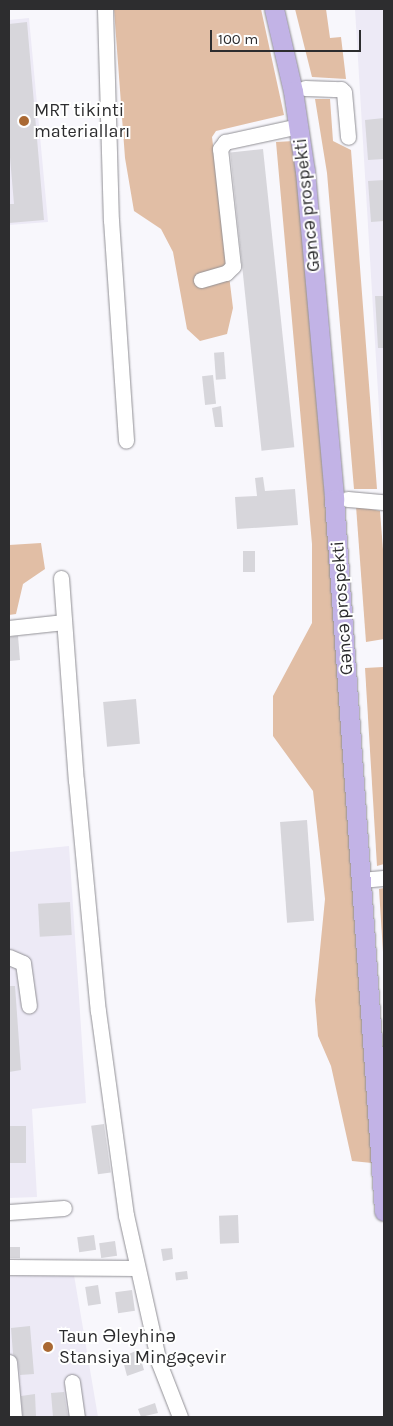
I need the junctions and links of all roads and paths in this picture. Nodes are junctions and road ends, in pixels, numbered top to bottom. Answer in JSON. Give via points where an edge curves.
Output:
{"nodes":[{"id":1,"x":105,"y":9,"type":"edge"},
{"id":2,"x":274,"y":9,"type":"edge"},
{"id":3,"x":287,"y":9,"type":"edge"},
{"id":4,"x":305,"y":88,"type":"junction"},
{"id":5,"x":299,"y":126,"type":"junction"},
{"id":6,"x":348,"y":137,"type":"dead end"},
{"id":7,"x":202,"y":280,"type":"dead end"},
{"id":8,"x":126,"y":440,"type":"dead end"},
{"id":9,"x":347,"y":499,"type":"junction"},
{"id":10,"x":384,"y":502,"type":"edge"},
{"id":11,"x":60,"y":578,"type":"dead end"},
{"id":12,"x":64,"y":622,"type":"junction"},
{"id":13,"x":9,"y":628,"type":"edge"},
{"id":14,"x":372,"y":879,"type":"edge"},
{"id":15,"x":9,"y":957,"type":"edge"},
{"id":16,"x":29,"y":1006,"type":"dead end"},
{"id":17,"x":384,"y":1083,"type":"edge"},
{"id":18,"x":64,"y":1208,"type":"dead end"},
{"id":19,"x":384,"y":1211,"type":"edge"},
{"id":20,"x":9,"y":1212,"type":"edge"},
{"id":21,"x":9,"y":1267,"type":"edge"},
{"id":22,"x":136,"y":1268,"type":"junction"},
{"id":23,"x":9,"y":1362,"type":"edge"},
{"id":24,"x":72,"y":1382,"type":"dead end"},
{"id":25,"x":14,"y":1417,"type":"edge"},
{"id":26,"x":77,"y":1417,"type":"edge"},
{"id":27,"x":180,"y":1417,"type":"edge"}],
"edges":[{"from":1,"to":8,"type":"street","via":[[111,220]]},
{"from":2,"to":5,"type":"main road","name":"Gəncə prospekti"},
{"from":3,"to":4,"type":"main road","name":"Gəncə prospekti"},
{"from":4,"to":6,"type":"street","via":[[341,89],[344,92]]},
{"from":4,"to":9,"type":"main road","name":"Gəncə prospekti","via":[[318,172]]},
{"from":5,"to":7,"type":"street","via":[[225,142],[220,148],[233,266],[226,273]]},
{"from":5,"to":14,"type":"main road","name":"Gəncə prospekti"},
{"from":9,"to":10,"type":"street"},
{"from":9,"to":14,"type":"main road","name":"Gəncə prospekti"},
{"from":11,"to":12,"type":"street"},
{"from":12,"to":13,"type":"street"},
{"from":12,"to":22,"type":"street","via":[[98,1011]]},
{"from":14,"to":17,"type":"main road","name":"Gəncə prospekti"},
{"from":14,"to":19,"type":"main road","name":"Gəncə prospekti"},
{"from":15,"to":16,"type":"street","via":[[23,963]]},
{"from":18,"to":20,"type":"street"},
{"from":21,"to":22,"type":"street"},
{"from":22,"to":27,"type":"street","via":[[159,1363]]},
{"from":23,"to":25,"type":"street"},
{"from":24,"to":26,"type":"street"}]}
